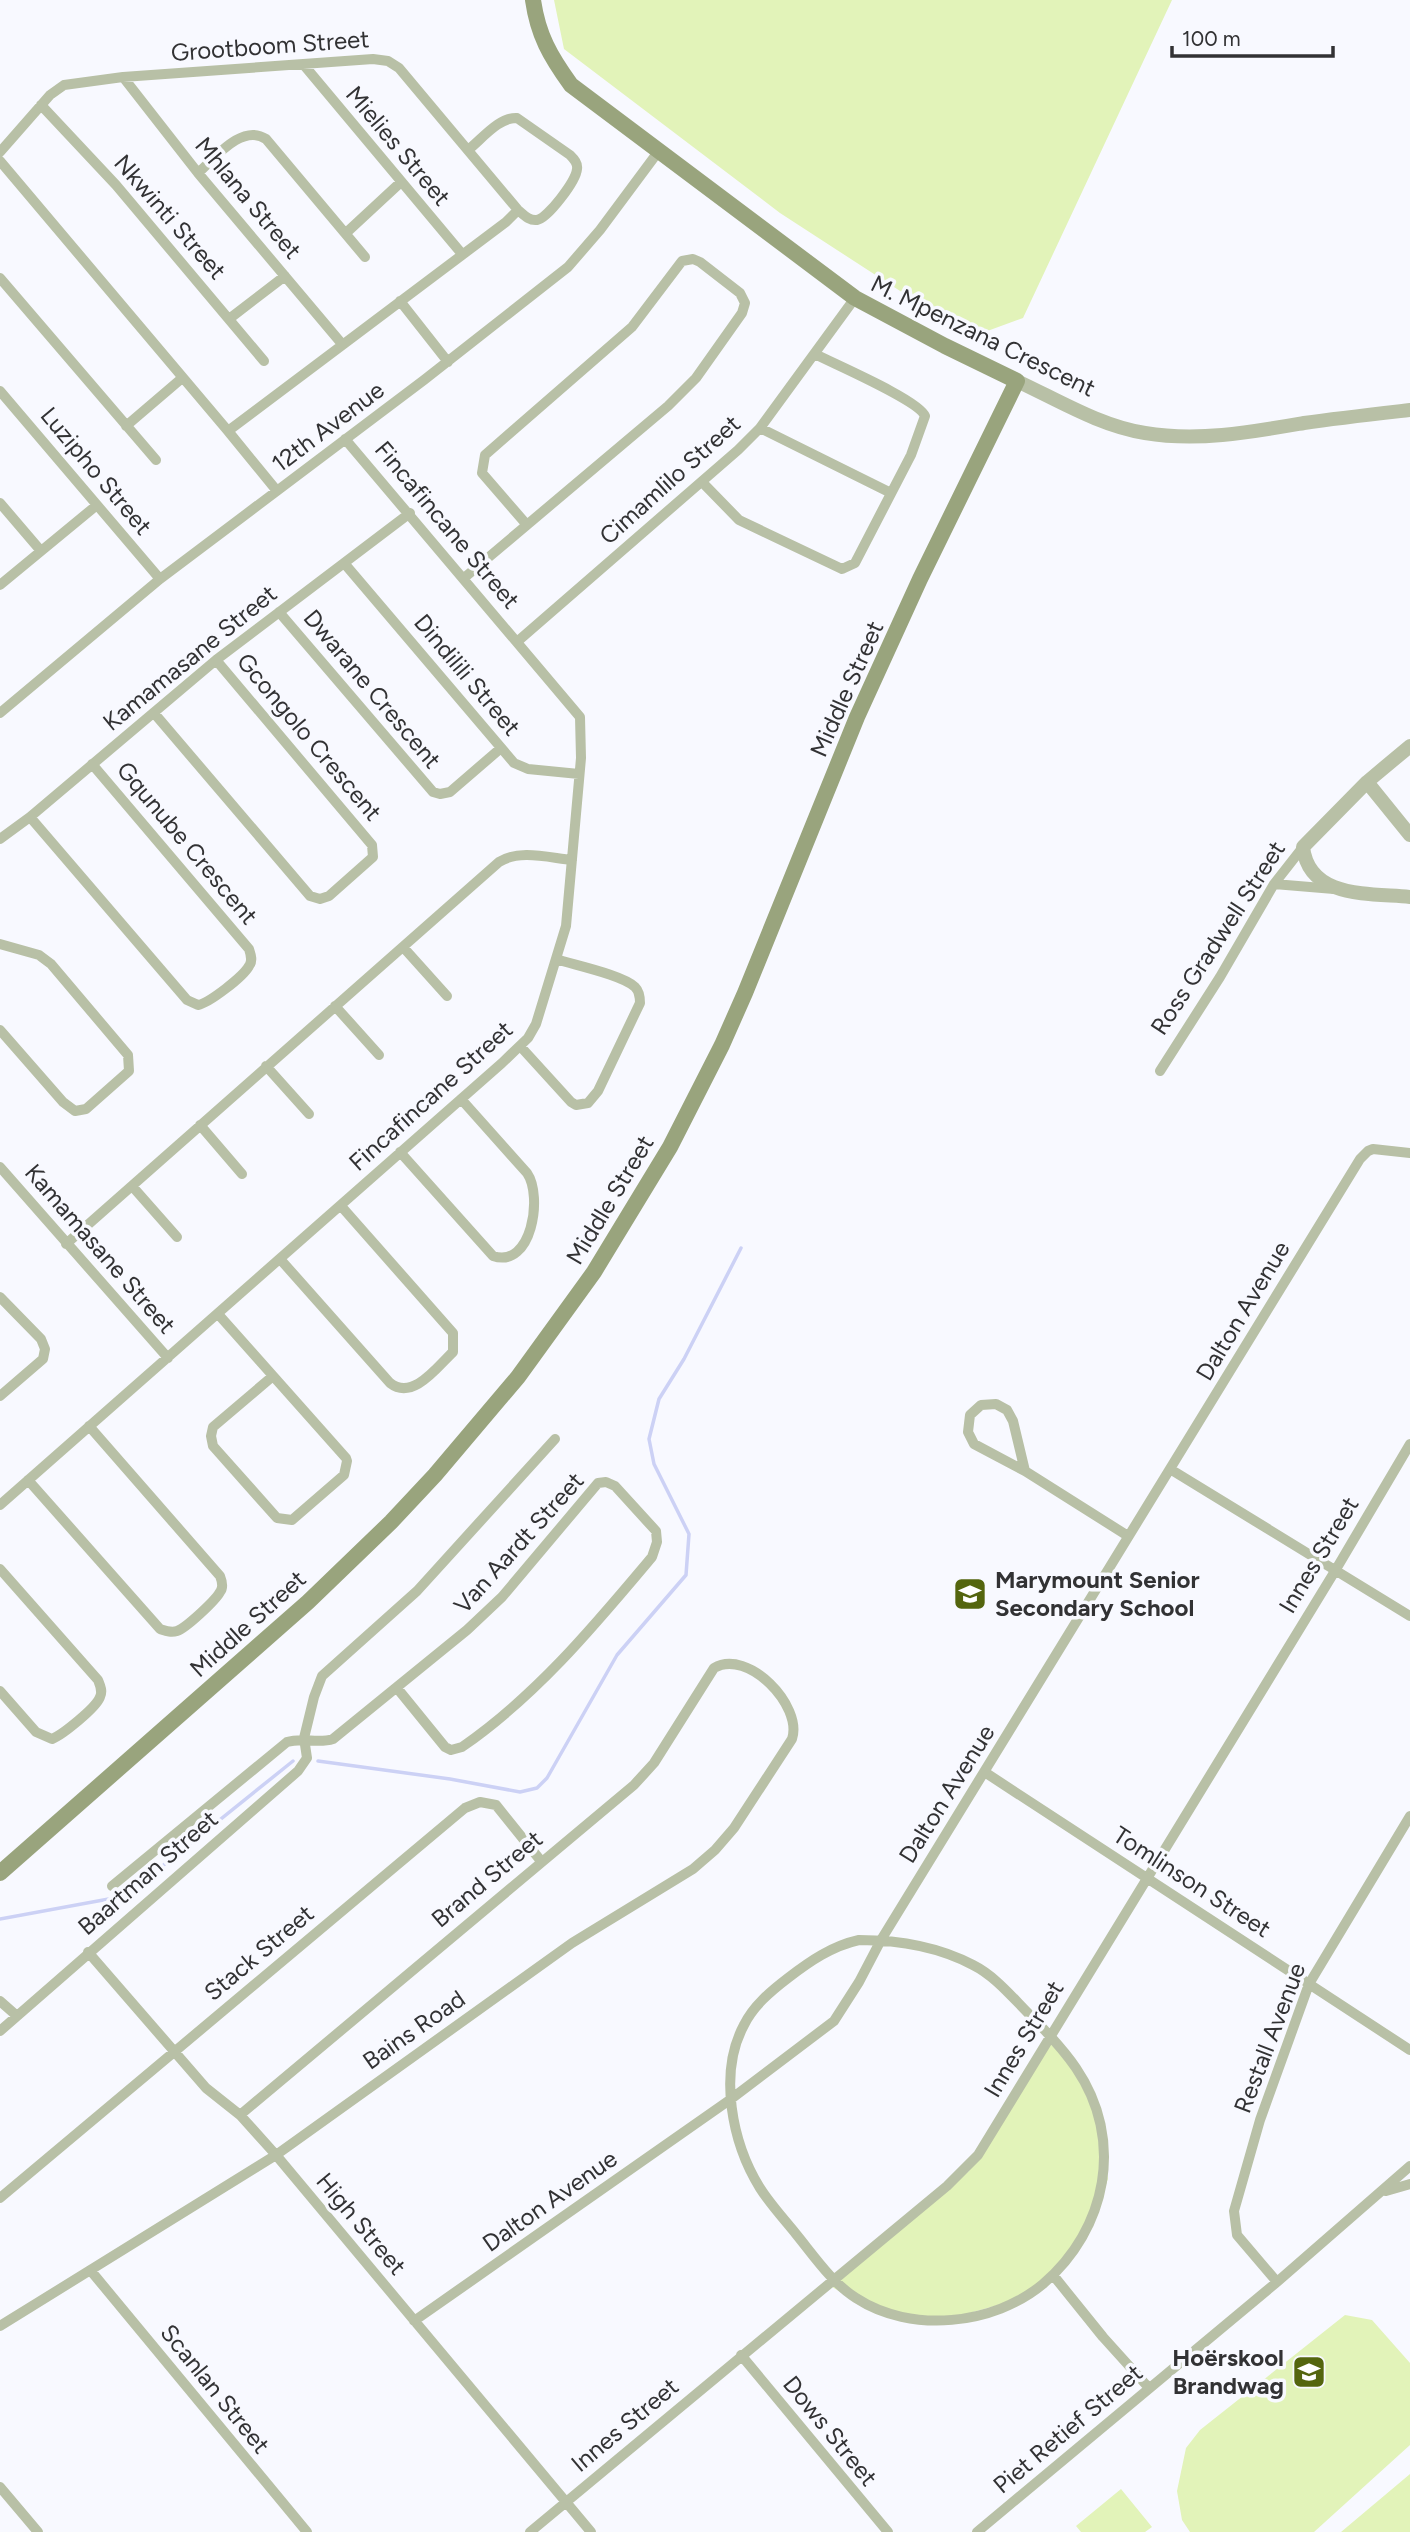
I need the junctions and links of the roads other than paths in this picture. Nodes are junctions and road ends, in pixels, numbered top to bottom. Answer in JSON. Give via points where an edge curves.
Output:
{"nodes":[{"id":1,"x":533,"y":0,"type":"edge"},
{"id":2,"x":303,"y":64,"type":"junction"},
{"id":3,"x":123,"y":78,"type":"junction"},
{"id":4,"x":41,"y":104,"type":"junction"},
{"id":5,"x":468,"y":150,"type":"junction"},
{"id":6,"x":0,"y":152,"type":"edge"},
{"id":7,"x":658,"y":152,"type":"junction"},
{"id":8,"x":0,"y":162,"type":"edge"},
{"id":9,"x":198,"y":173,"type":"junction"},
{"id":10,"x":401,"y":182,"type":"junction"},
{"id":11,"x":518,"y":210,"type":"junction"},
{"id":12,"x":346,"y":233,"type":"junction"},
{"id":13,"x":462,"y":254,"type":"junction"},
{"id":14,"x":365,"y":257,"type":"dead end"},
{"id":15,"x":285,"y":276,"type":"junction"},
{"id":16,"x":0,"y":278,"type":"edge"},
{"id":17,"x":855,"y":298,"type":"junction"},
{"id":18,"x":400,"y":301,"type":"junction"},
{"id":19,"x":229,"y":319,"type":"junction"},
{"id":20,"x":342,"y":344,"type":"junction"},
{"id":21,"x":815,"y":354,"type":"junction"},
{"id":22,"x":264,"y":361,"type":"dead end"},
{"id":23,"x":448,"y":362,"type":"junction"},
{"id":24,"x":181,"y":379,"type":"junction"},
{"id":25,"x":1017,"y":381,"type":"junction"},
{"id":26,"x":0,"y":391,"type":"edge"},
{"id":27,"x":1410,"y":410,"type":"edge"},
{"id":28,"x":126,"y":426,"type":"junction"},
{"id":29,"x":760,"y":428,"type":"junction"},
{"id":30,"x":228,"y":432,"type":"junction"},
{"id":31,"x":345,"y":439,"type":"junction"},
{"id":32,"x":156,"y":460,"type":"dead end"},
{"id":33,"x":702,"y":482,"type":"junction"},
{"id":34,"x":277,"y":491,"type":"junction"},
{"id":35,"x":891,"y":493,"type":"junction"},
{"id":36,"x":0,"y":503,"type":"edge"},
{"id":37,"x":97,"y":505,"type":"junction"},
{"id":38,"x":410,"y":513,"type":"junction"},
{"id":39,"x":527,"y":525,"type":"junction"},
{"id":40,"x":41,"y":551,"type":"junction"},
{"id":41,"x":344,"y":563,"type":"junction"},
{"id":42,"x":464,"y":578,"type":"junction"},
{"id":43,"x":160,"y":579,"type":"junction"},
{"id":44,"x":0,"y":585,"type":"edge"},
{"id":45,"x":279,"y":612,"type":"junction"},
{"id":46,"x":518,"y":641,"type":"junction"},
{"id":47,"x":216,"y":660,"type":"junction"},
{"id":48,"x":0,"y":713,"type":"edge"},
{"id":49,"x":154,"y":713,"type":"junction"},
{"id":50,"x":1410,"y":746,"type":"edge"},
{"id":51,"x":501,"y":748,"type":"junction"},
{"id":52,"x":92,"y":764,"type":"junction"},
{"id":53,"x":579,"y":774,"type":"junction"},
{"id":54,"x":1367,"y":782,"type":"junction"},
{"id":55,"x":30,"y":817,"type":"junction"},
{"id":56,"x":1410,"y":835,"type":"edge"},
{"id":57,"x":0,"y":839,"type":"edge"},
{"id":58,"x":1303,"y":847,"type":"junction"},
{"id":59,"x":572,"y":860,"type":"junction"},
{"id":60,"x":1274,"y":884,"type":"junction"},
{"id":61,"x":1337,"y":890,"type":"junction"},
{"id":62,"x":1410,"y":897,"type":"edge"},
{"id":63,"x":0,"y":944,"type":"edge"},
{"id":64,"x":403,"y":947,"type":"junction"},
{"id":65,"x":556,"y":959,"type":"junction"},
{"id":66,"x":447,"y":996,"type":"dead end"},
{"id":67,"x":335,"y":1006,"type":"junction"},
{"id":68,"x":0,"y":1030,"type":"edge"},
{"id":69,"x":520,"y":1046,"type":"junction"},
{"id":70,"x":379,"y":1055,"type":"dead end"},
{"id":71,"x":266,"y":1066,"type":"junction"},
{"id":72,"x":1160,"y":1071,"type":"dead end"},
{"id":73,"x":461,"y":1099,"type":"junction"},
{"id":74,"x":309,"y":1114,"type":"dead end"},
{"id":75,"x":200,"y":1125,"type":"junction"},
{"id":76,"x":400,"y":1152,"type":"junction"},
{"id":77,"x":1410,"y":1153,"type":"edge"},
{"id":78,"x":2,"y":1174,"type":"edge"},
{"id":79,"x":242,"y":1174,"type":"dead end"},
{"id":80,"x":132,"y":1186,"type":"junction"},
{"id":81,"x":341,"y":1206,"type":"junction"},
{"id":82,"x":177,"y":1237,"type":"dead end"},
{"id":83,"x":66,"y":1244,"type":"junction"},
{"id":84,"x":280,"y":1259,"type":"junction"},
{"id":85,"x":0,"y":1297,"type":"edge"},
{"id":86,"x":218,"y":1314,"type":"junction"},
{"id":87,"x":168,"y":1358,"type":"junction"},
{"id":88,"x":273,"y":1376,"type":"junction"},
{"id":89,"x":0,"y":1396,"type":"edge"},
{"id":90,"x":89,"y":1426,"type":"junction"},
{"id":91,"x":555,"y":1439,"type":"dead end"},
{"id":92,"x":1410,"y":1444,"type":"edge"},
{"id":93,"x":1171,"y":1469,"type":"junction"},
{"id":94,"x":1025,"y":1472,"type":"junction"},
{"id":95,"x":28,"y":1480,"type":"junction"},
{"id":96,"x":0,"y":1505,"type":"edge"},
{"id":97,"x":1128,"y":1536,"type":"junction"},
{"id":98,"x":0,"y":1569,"type":"edge"},
{"id":99,"x":1335,"y":1571,"type":"junction"},
{"id":100,"x":1410,"y":1616,"type":"edge"},
{"id":101,"x":738,"y":1663,"type":"joint"},
{"id":102,"x":397,"y":1688,"type":"junction"},
{"id":103,"x":0,"y":1691,"type":"edge"},
{"id":104,"x":304,"y":1738,"type":"junction"},
{"id":105,"x":986,"y":1773,"type":"junction"},
{"id":106,"x":1410,"y":1816,"type":"edge"},
{"id":107,"x":541,"y":1861,"type":"junction"},
{"id":108,"x":0,"y":1873,"type":"edge"},
{"id":109,"x":1147,"y":1878,"type":"junction"},
{"id":110,"x":113,"y":1886,"type":"dead end"},
{"id":111,"x":881,"y":1940,"type":"junction"},
{"id":112,"x":88,"y":1952,"type":"junction"},
{"id":113,"x":1309,"y":1984,"type":"junction"},
{"id":114,"x":0,"y":2001,"type":"edge"},
{"id":115,"x":17,"y":2016,"type":"junction"},
{"id":116,"x":0,"y":2031,"type":"edge"},
{"id":117,"x":1050,"y":2035,"type":"junction"},
{"id":118,"x":1410,"y":2050,"type":"edge"},
{"id":119,"x":175,"y":2052,"type":"junction"},
{"id":120,"x":731,"y":2099,"type":"junction"},
{"id":121,"x":240,"y":2115,"type":"junction"},
{"id":122,"x":276,"y":2155,"type":"junction"},
{"id":123,"x":1410,"y":2166,"type":"edge"},
{"id":124,"x":1410,"y":2184,"type":"edge"},
{"id":125,"x":1378,"y":2195,"type":"junction"},
{"id":126,"x":0,"y":2198,"type":"edge"},
{"id":127,"x":91,"y":2272,"type":"junction"},
{"id":128,"x":1053,"y":2275,"type":"junction"},
{"id":129,"x":833,"y":2279,"type":"junction"},
{"id":130,"x":1277,"y":2282,"type":"junction"},
{"id":131,"x":414,"y":2322,"type":"junction"},
{"id":132,"x":0,"y":2326,"type":"edge"},
{"id":133,"x":741,"y":2355,"type":"junction"},
{"id":134,"x":1149,"y":2388,"type":"junction"},
{"id":135,"x":0,"y":2487,"type":"edge"},
{"id":136,"x":566,"y":2502,"type":"junction"},
{"id":137,"x":38,"y":2532,"type":"edge"},
{"id":138,"x":307,"y":2532,"type":"edge"},
{"id":139,"x":530,"y":2532,"type":"edge"},
{"id":140,"x":591,"y":2532,"type":"edge"},
{"id":141,"x":888,"y":2532,"type":"edge"},
{"id":142,"x":977,"y":2532,"type":"edge"}],
"edges":[{"from":1,"to":7,"type":"main road","name":"M. Mpenzana Crescent","via":[[548,53],[571,85]]},
{"from":2,"to":3,"type":"street","name":"Grootboom Street"},
{"from":2,"to":5,"type":"street","name":"Grootboom Street","via":[[373,59],[394,63]]},
{"from":2,"to":10,"type":"street","name":"Mielies Street"},
{"from":3,"to":4,"type":"street","name":"Grootboom Street","via":[[64,85]]},
{"from":3,"to":9,"type":"street","name":"Mhlana Street"},
{"from":4,"to":6,"type":"street","name":"Grootboom Street"},
{"from":4,"to":19,"type":"street","name":"Nkwinti Street"},
{"from":5,"to":11,"type":"street","name":"Grootboom Street"},
{"from":5,"to":11,"type":"street","via":[[513,118],[528,124],[575,161],[572,182],[544,217],[528,219]]},
{"from":7,"to":17,"type":"main road","name":"M. Mpenzana Crescent"},
{"from":7,"to":23,"type":"street","name":"12th Avenue","via":[[568,267]]},
{"from":8,"to":24,"type":"street"},
{"from":9,"to":12,"type":"street","via":[[244,135],[261,135]]},
{"from":9,"to":15,"type":"street","name":"Mhlana Street"},
{"from":10,"to":12,"type":"street"},
{"from":10,"to":13,"type":"street","name":"Mielies Street"},
{"from":11,"to":13,"type":"street"},
{"from":12,"to":14,"type":"street"},
{"from":13,"to":18,"type":"street"},
{"from":15,"to":19,"type":"street"},
{"from":15,"to":20,"type":"street","name":"Mhlana Street"},
{"from":16,"to":28,"type":"street"},
{"from":17,"to":21,"type":"street","name":"Cimamlilo Street"},
{"from":17,"to":25,"type":"main road","name":"M. Mpenzana Crescent"},
{"from":18,"to":20,"type":"street"},
{"from":18,"to":23,"type":"street"},
{"from":19,"to":22,"type":"street","name":"Nkwinti Street"},
{"from":20,"to":30,"type":"street"},
{"from":21,"to":29,"type":"street","name":"Cimamlilo Street"},
{"from":21,"to":35,"type":"street","via":[[923,412],[924,422]]},
{"from":23,"to":31,"type":"street","name":"12th Avenue"},
{"from":24,"to":28,"type":"street"},
{"from":24,"to":30,"type":"street"},
{"from":25,"to":27,"type":"street","name":"M. Mpenzana Crescent","via":[[1144,433],[1236,434]]},
{"from":25,"to":108,"type":"main road","name":"Middle Street","via":[[857,718],[722,1045],[670,1147],[594,1272],[518,1377],[391,1522],[308,1602]]},
{"from":26,"to":37,"type":"street","name":"Luzipho Street"},
{"from":28,"to":32,"type":"street"},
{"from":29,"to":33,"type":"street","name":"Cimamlilo Street"},
{"from":29,"to":35,"type":"street"},
{"from":30,"to":34,"type":"street"},
{"from":31,"to":34,"type":"street","name":"12th Avenue"},
{"from":31,"to":38,"type":"street","name":"Fincafincane Street"},
{"from":33,"to":35,"type":"street","via":[[738,520],[842,569],[860,558]]},
{"from":33,"to":46,"type":"street","name":"Cimamlilo Street"},
{"from":34,"to":43,"type":"street","name":"12th Avenue"},
{"from":36,"to":40,"type":"street"},
{"from":37,"to":40,"type":"street"},
{"from":37,"to":43,"type":"street","name":"Luzipho Street"},
{"from":38,"to":41,"type":"street","name":"Kamamasane Street"},
{"from":38,"to":42,"type":"street","name":"Fincafincane Street"},
{"from":39,"to":39,"type":"street","via":[[683,393],[742,313],[745,303],[740,293],[700,261],[682,261],[624,335],[485,455],[482,473]]},
{"from":39,"to":42,"type":"street"},
{"from":40,"to":44,"type":"street"},
{"from":41,"to":45,"type":"street","name":"Kamamasane Street"},
{"from":41,"to":51,"type":"street","name":"Dindilili Street"},
{"from":42,"to":46,"type":"street","name":"Fincafincane Street"},
{"from":43,"to":48,"type":"street","name":"12th Avenue"},
{"from":45,"to":47,"type":"street","name":"Kamamasane Street"},
{"from":45,"to":51,"type":"street","name":"Dwarane Crescent","via":[[433,792],[450,792]]},
{"from":46,"to":53,"type":"street","name":"Fincafincane Street","via":[[579,712]]},
{"from":47,"to":49,"type":"street","name":"Kamamasane Street"},
{"from":47,"to":49,"type":"street","name":"Gcongolo Crescent","via":[[371,843],[373,858],[324,899],[310,896]]},
{"from":49,"to":52,"type":"street","name":"Kamamasane Street"},
{"from":50,"to":54,"type":"street","name":"Ross Gradwell Street"},
{"from":51,"to":53,"type":"street","name":"Dindilili Street","via":[[525,769]]},
{"from":52,"to":55,"type":"street","name":"Kamamasane Street"},
{"from":52,"to":55,"type":"street","name":"Gqunube Crescent","via":[[249,949],[249,967],[211,1001],[198,1005],[187,1000]]},
{"from":53,"to":59,"type":"street","name":"Fincafincane Street"},
{"from":54,"to":56,"type":"street"},
{"from":54,"to":58,"type":"street","name":"Ross Gradwell Street"},
{"from":55,"to":57,"type":"street","name":"Kamamasane Street"},
{"from":58,"to":60,"type":"street","name":"Ross Gradwell Street"},
{"from":58,"to":61,"type":"street","via":[[1312,874]]},
{"from":59,"to":64,"type":"street","via":[[507,858]]},
{"from":59,"to":65,"type":"street","name":"Fincafincane Street","via":[[566,926]]},
{"from":60,"to":61,"type":"street"},
{"from":60,"to":72,"type":"street","name":"Ross Gradwell Street"},
{"from":61,"to":62,"type":"street"},
{"from":63,"to":68,"type":"street","via":[[39,955],[51,964],[126,1052],[130,1071],[86,1110],[75,1111]]},
{"from":64,"to":66,"type":"street"},
{"from":64,"to":67,"type":"street"},
{"from":65,"to":69,"type":"street","name":"Fincafincane Street","via":[[536,1024]]},
{"from":65,"to":69,"type":"street","via":[[632,985],[640,1003],[588,1103],[570,1102]]},
{"from":67,"to":70,"type":"street"},
{"from":67,"to":71,"type":"street"},
{"from":69,"to":73,"type":"street","name":"Fincafincane Street"},
{"from":71,"to":74,"type":"street"},
{"from":71,"to":75,"type":"street"},
{"from":73,"to":76,"type":"street","name":"Fincafincane Street"},
{"from":73,"to":76,"type":"street","via":[[534,1186],[531,1231],[513,1255],[493,1256]]},
{"from":75,"to":79,"type":"street"},
{"from":75,"to":80,"type":"street"},
{"from":76,"to":81,"type":"street","name":"Fincafincane Street"},
{"from":77,"to":93,"type":"street","name":"Dalton Avenue","via":[[1368,1151],[1357,1164]]},
{"from":78,"to":83,"type":"street","name":"Kamamasane Street"},
{"from":80,"to":82,"type":"street"},
{"from":80,"to":83,"type":"street"},
{"from":81,"to":84,"type":"street","name":"Fincafincane Street"},
{"from":81,"to":84,"type":"street","via":[[453,1333],[453,1352],[419,1383],[411,1389],[390,1383]]},
{"from":83,"to":87,"type":"street","name":"Kamamasane Street"},
{"from":84,"to":86,"type":"street","name":"Fincafincane Street"},
{"from":85,"to":89,"type":"street","via":[[41,1339],[45,1352],[43,1359]]},
{"from":86,"to":87,"type":"street","name":"Fincafincane Street"},
{"from":86,"to":88,"type":"street"},
{"from":87,"to":90,"type":"street","name":"Fincafincane Street"},
{"from":88,"to":88,"type":"street","via":[[347,1463],[344,1475],[289,1520],[277,1518],[211,1439],[213,1427]]},
{"from":90,"to":95,"type":"street","name":"Fincafincane Street"},
{"from":90,"to":95,"type":"street","via":[[220,1576],[220,1593],[189,1622],[179,1630],[160,1629]]},
{"from":91,"to":104,"type":"street","name":"Baartman Street","via":[[417,1591],[322,1676]]},
{"from":92,"to":99,"type":"street","name":"Innes Street"},
{"from":93,"to":97,"type":"street","name":"Dalton Avenue"},
{"from":93,"to":99,"type":"street"},
{"from":94,"to":94,"type":"street","via":[[1007,1410],[990,1403],[977,1407],[967,1426],[974,1444]]},
{"from":94,"to":97,"type":"street"},
{"from":95,"to":96,"type":"street","name":"Fincafincane Street"},
{"from":97,"to":105,"type":"street","name":"Dalton Avenue"},
{"from":98,"to":103,"type":"street","via":[[98,1680],[101,1693],[89,1709],[52,1738],[40,1736]]},
{"from":99,"to":100,"type":"street"},
{"from":99,"to":109,"type":"street","name":"Innes Street"},
{"from":101,"to":107,"type":"street","name":"Brand Street","via":[[714,1668],[646,1773]]},
{"from":101,"to":122,"type":"street","name":"Bains Road","via":[[774,1688],[792,1715],[793,1735],[734,1828],[707,1858],[572,1943]]},
{"from":102,"to":102,"type":"street","name":"Van Aardt Street","via":[[502,1597],[598,1483],[615,1486],[656,1531],[652,1557],[573,1650],[462,1747],[451,1751],[444,1747]]},
{"from":102,"to":104,"type":"street","name":"Van Aardt Street","via":[[333,1739]]},
{"from":104,"to":110,"type":"street","name":"Baartman Street","via":[[287,1742]]},
{"from":104,"to":112,"type":"street","name":"Baartman Street","via":[[307,1758],[298,1772]]},
{"from":105,"to":109,"type":"street","name":"Tomlinson Street"},
{"from":105,"to":111,"type":"street","name":"Dalton Avenue"},
{"from":106,"to":113,"type":"street","name":"Restall Avenue"},
{"from":107,"to":119,"type":"street","name":"Stack Street","via":[[496,1805],[470,1804]]},
{"from":107,"to":121,"type":"street","name":"Brand Street"},
{"from":109,"to":113,"type":"street","name":"Tomlinson Street"},
{"from":109,"to":117,"type":"street","name":"Innes Street"},
{"from":111,"to":117,"type":"street","via":[[934,1949],[984,1971]]},
{"from":111,"to":120,"type":"street","name":"Dalton Avenue","via":[[836,2019]]},
{"from":111,"to":120,"type":"street","via":[[842,1944],[796,1972],[760,2003],[736,2045]]},
{"from":112,"to":115,"type":"street","name":"Baartman Street"},
{"from":112,"to":119,"type":"street","name":"High Street"},
{"from":113,"to":118,"type":"street","name":"Tomlinson Street"},
{"from":113,"to":130,"type":"street","name":"Restall Avenue","via":[[1260,2120],[1234,2211],[1237,2235]]},
{"from":114,"to":115,"type":"street"},
{"from":115,"to":116,"type":"street","name":"Baartman Street"},
{"from":117,"to":128,"type":"street","via":[[1090,2093],[1105,2154],[1104,2180],[1093,2219]]},
{"from":117,"to":129,"type":"street","name":"Innes Street","via":[[978,2155]]},
{"from":119,"to":121,"type":"street","name":"High Street","via":[[206,2088]]},
{"from":119,"to":126,"type":"street","name":"Stack Street"},
{"from":120,"to":129,"type":"street","via":[[744,2156],[760,2188]]},
{"from":120,"to":131,"type":"street","name":"Dalton Avenue"},
{"from":121,"to":122,"type":"street","name":"High Street"},
{"from":122,"to":127,"type":"street","name":"Bains Road"},
{"from":122,"to":131,"type":"street","name":"High Street"},
{"from":123,"to":125,"type":"street","name":"Piet Retief Street"},
{"from":124,"to":125,"type":"street","name":"Piet Retief Street"},
{"from":125,"to":130,"type":"street","name":"Piet Retief Street"},
{"from":127,"to":132,"type":"street","name":"Bains Road"},
{"from":127,"to":138,"type":"street","name":"Scanlan Street"},
{"from":128,"to":129,"type":"street","via":[[1013,2303],[949,2321],[889,2313],[856,2298]]},
{"from":128,"to":134,"type":"street"},
{"from":129,"to":133,"type":"street","name":"Innes Street"},
{"from":130,"to":134,"type":"street","name":"Piet Retief Street"},
{"from":131,"to":136,"type":"street","name":"High Street"},
{"from":133,"to":136,"type":"street","name":"Innes Street"},
{"from":133,"to":141,"type":"street","name":"Dows Street"},
{"from":134,"to":142,"type":"street","name":"Piet Retief Street"},
{"from":135,"to":137,"type":"street"},
{"from":136,"to":139,"type":"street","name":"Innes Street"},
{"from":136,"to":140,"type":"street","name":"High Street"}]}
